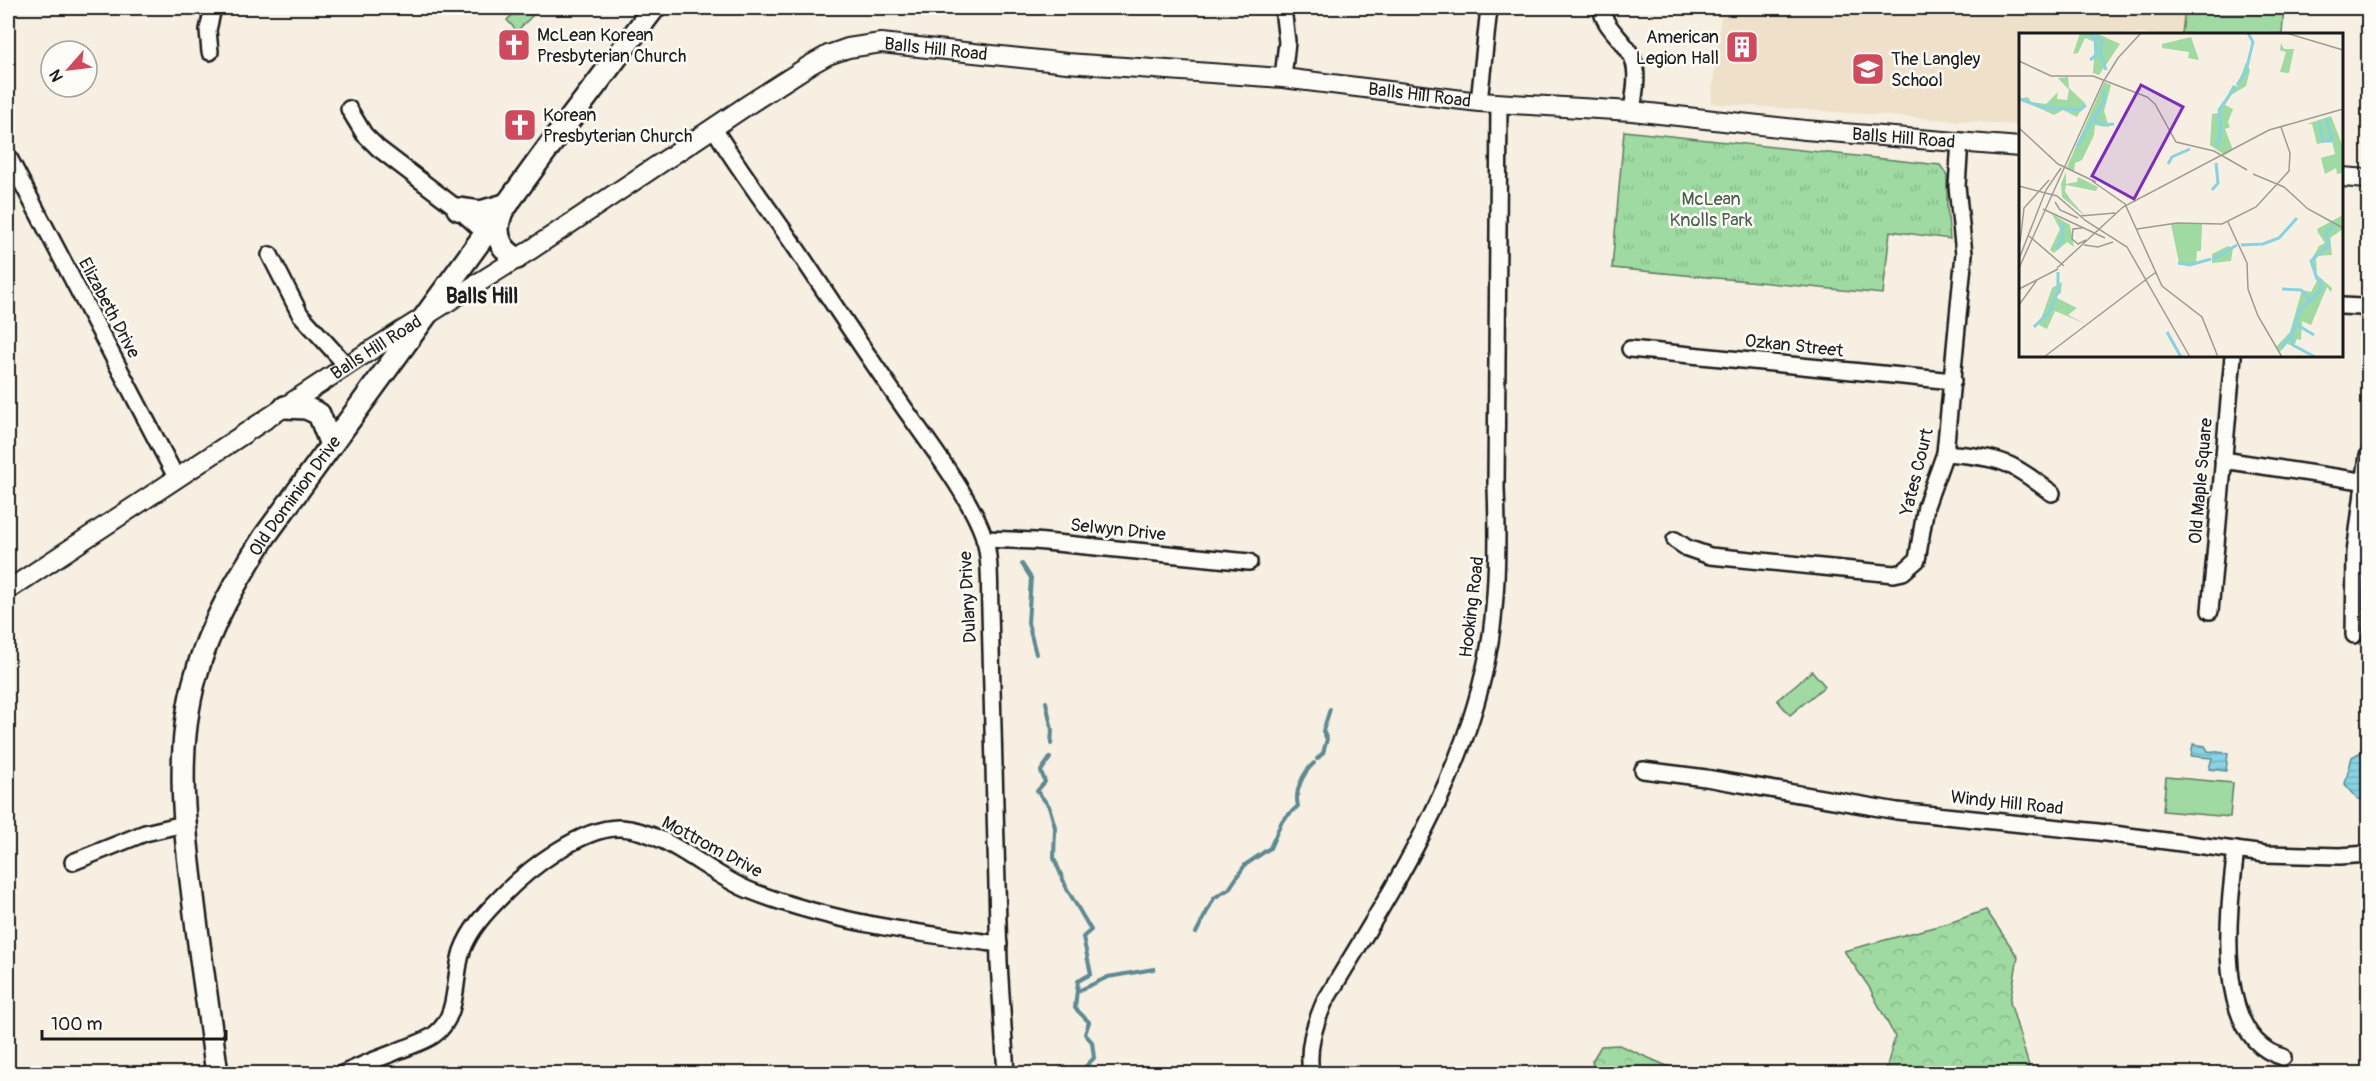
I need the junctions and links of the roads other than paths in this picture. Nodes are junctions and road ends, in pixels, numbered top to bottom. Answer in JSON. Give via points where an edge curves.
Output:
{"nodes":[{"id":1,"x":213,"y":8,"type":"edge"},
{"id":2,"x":654,"y":8,"type":"edge"},
{"id":3,"x":1283,"y":8,"type":"edge"},
{"id":4,"x":1489,"y":8,"type":"edge"},
{"id":5,"x":1601,"y":8,"type":"edge"},
{"id":6,"x":210,"y":52,"type":"dead end"},
{"id":7,"x":1283,"y":78,"type":"junction"},
{"id":8,"x":1479,"y":102,"type":"junction"},
{"id":9,"x":1499,"y":104,"type":"junction"},
{"id":10,"x":349,"y":109,"type":"dead end"},
{"id":11,"x":1632,"y":111,"type":"junction"},
{"id":12,"x":713,"y":127,"type":"junction"},
{"id":13,"x":1960,"y":141,"type":"junction"},
{"id":14,"x":2019,"y":147,"type":"edge"},
{"id":15,"x":8,"y":156,"type":"edge"},
{"id":16,"x":2343,"y":177,"type":"edge"},
{"id":17,"x":2368,"y":179,"type":"edge"},
{"id":18,"x":458,"y":208,"type":"junction"},
{"id":19,"x":505,"y":208,"type":"junction"},
{"id":20,"x":486,"y":234,"type":"junction"},
{"id":21,"x":270,"y":255,"type":"dead end"},
{"id":22,"x":518,"y":258,"type":"junction"},
{"id":23,"x":2343,"y":306,"type":"edge"},
{"id":24,"x":2368,"y":311,"type":"edge"},
{"id":25,"x":426,"y":315,"type":"junction"},
{"id":26,"x":1630,"y":349,"type":"dead end"},
{"id":27,"x":2233,"y":357,"type":"edge"},
{"id":28,"x":347,"y":366,"type":"junction"},
{"id":29,"x":1953,"y":381,"type":"junction"},
{"id":30,"x":285,"y":407,"type":"junction"},
{"id":31,"x":332,"y":445,"type":"junction"},
{"id":32,"x":1945,"y":453,"type":"junction"},
{"id":33,"x":2368,"y":455,"type":"edge"},
{"id":34,"x":2223,"y":460,"type":"junction"},
{"id":35,"x":177,"y":479,"type":"junction"},
{"id":36,"x":2366,"y":481,"type":"edge"},
{"id":37,"x":2052,"y":494,"type":"dead end"},
{"id":38,"x":984,"y":539,"type":"junction"},
{"id":39,"x":1675,"y":540,"type":"dead end"},
{"id":40,"x":1248,"y":562,"type":"dead end"},
{"id":41,"x":8,"y":590,"type":"edge"},
{"id":42,"x":2210,"y":611,"type":"dead end"},
{"id":43,"x":2354,"y":635,"type":"dead end"},
{"id":44,"x":1643,"y":770,"type":"dead end"},
{"id":45,"x":184,"y":824,"type":"junction"},
{"id":46,"x":2236,"y":850,"type":"junction"},
{"id":47,"x":2368,"y":854,"type":"edge"},
{"id":48,"x":73,"y":862,"type":"dead end"},
{"id":49,"x":999,"y":944,"type":"junction"},
{"id":50,"x":2283,"y":1057,"type":"dead end"},
{"id":51,"x":217,"y":1074,"type":"edge"},
{"id":52,"x":342,"y":1074,"type":"edge"},
{"id":53,"x":1006,"y":1074,"type":"edge"},
{"id":54,"x":1311,"y":1074,"type":"edge"}],
"edges":[{"from":1,"to":6,"type":"street","via":[[208,30]]},
{"from":2,"to":19,"type":"main road","name":"Old Dominion Drive"},
{"from":3,"to":7,"type":"street","via":[[1287,42]]},
{"from":4,"to":8,"type":"street"},
{"from":5,"to":11,"type":"street","via":[[1606,25],[1633,61]]},
{"from":7,"to":8,"type":"street","name":"Balls Hill Road"},
{"from":7,"to":12,"type":"street","name":"Balls Hill Road","via":[[868,44],[828,55]]},
{"from":8,"to":9,"type":"street","name":"Balls Hill Road"},
{"from":9,"to":11,"type":"street","name":"Balls Hill Road"},
{"from":9,"to":54,"type":"street","name":"Hooking Road","via":[[1498,545],[1488,651],[1472,719],[1440,800],[1313,1028]]},
{"from":10,"to":18,"type":"street","via":[[378,148]]},
{"from":11,"to":13,"type":"street","name":"Balls Hill Road","via":[[1806,130]]},
{"from":12,"to":22,"type":"street","name":"Balls Hill Road"},
{"from":12,"to":38,"type":"street","name":"Dulany Drive","via":[[934,453],[969,507]]},
{"from":13,"to":14,"type":"street","name":"Balls Hill Road"},
{"from":13,"to":29,"type":"street","name":"Yates Court","via":[[1957,186],[1964,254]]},
{"from":15,"to":35,"type":"street","name":"Elizabeth Drive"},
{"from":16,"to":17,"type":"street"},
{"from":18,"to":19,"type":"main road","via":[[480,212]]},
{"from":18,"to":20,"type":"street"},
{"from":19,"to":20,"type":"main road","name":"Old Dominion Drive"},
{"from":19,"to":22,"type":"main road","via":[[497,235],[503,248]]},
{"from":20,"to":25,"type":"main road","name":"Old Dominion Drive"},
{"from":21,"to":28,"type":"street","via":[[300,314]]},
{"from":22,"to":25,"type":"street","name":"Balls Hill Road"},
{"from":23,"to":24,"type":"street"},
{"from":25,"to":28,"type":"street","name":"Balls Hill Road"},
{"from":25,"to":31,"type":"main road","name":"Old Dominion Drive"},
{"from":26,"to":29,"type":"street","name":"Ozkan Street"},
{"from":27,"to":34,"type":"street","name":"Old Maple Square"},
{"from":28,"to":30,"type":"street","name":"Balls Hill Road"},
{"from":29,"to":32,"type":"street","name":"Yates Court"},
{"from":30,"to":31,"type":"main road","via":[[306,408],[319,414]]},
{"from":30,"to":35,"type":"street","name":"Balls Hill Road"},
{"from":31,"to":45,"type":"main road","name":"Old Dominion Drive","via":[[236,580],[205,646],[189,704],[184,742]]},
{"from":32,"to":37,"type":"street","via":[[2004,463]]},
{"from":32,"to":39,"type":"street","name":"Yates Court","via":[[1926,506],[1917,560],[1903,572],[1710,556]]},
{"from":33,"to":36,"type":"street"},
{"from":34,"to":36,"type":"street"},
{"from":34,"to":42,"type":"street","name":"Old Maple Square"},
{"from":35,"to":41,"type":"street","name":"Balls Hill Road"},
{"from":36,"to":43,"type":"street","via":[[2355,553]]},
{"from":38,"to":40,"type":"street","name":"Selwyn Drive"},
{"from":38,"to":49,"type":"street","name":"Dulany Drive","via":[[990,610]]},
{"from":44,"to":46,"type":"street","name":"Windy Hill Road","via":[[1897,811]]},
{"from":45,"to":48,"type":"street","via":[[145,833]]},
{"from":45,"to":51,"type":"main road","name":"Old Dominion Drive"},
{"from":46,"to":47,"type":"street","name":"Windy Hill Road","via":[[2265,854]]},
{"from":46,"to":50,"type":"street","via":[[2227,939],[2236,999],[2253,1040]]},
{"from":49,"to":52,"type":"street","name":"Mottrom Drive","via":[[810,911],[747,890],[651,835],[621,828],[604,829],[571,843],[544,861],[485,913],[462,952],[453,1005],[442,1028],[421,1042]]},
{"from":49,"to":53,"type":"street","name":"Dulany Drive"}]}
